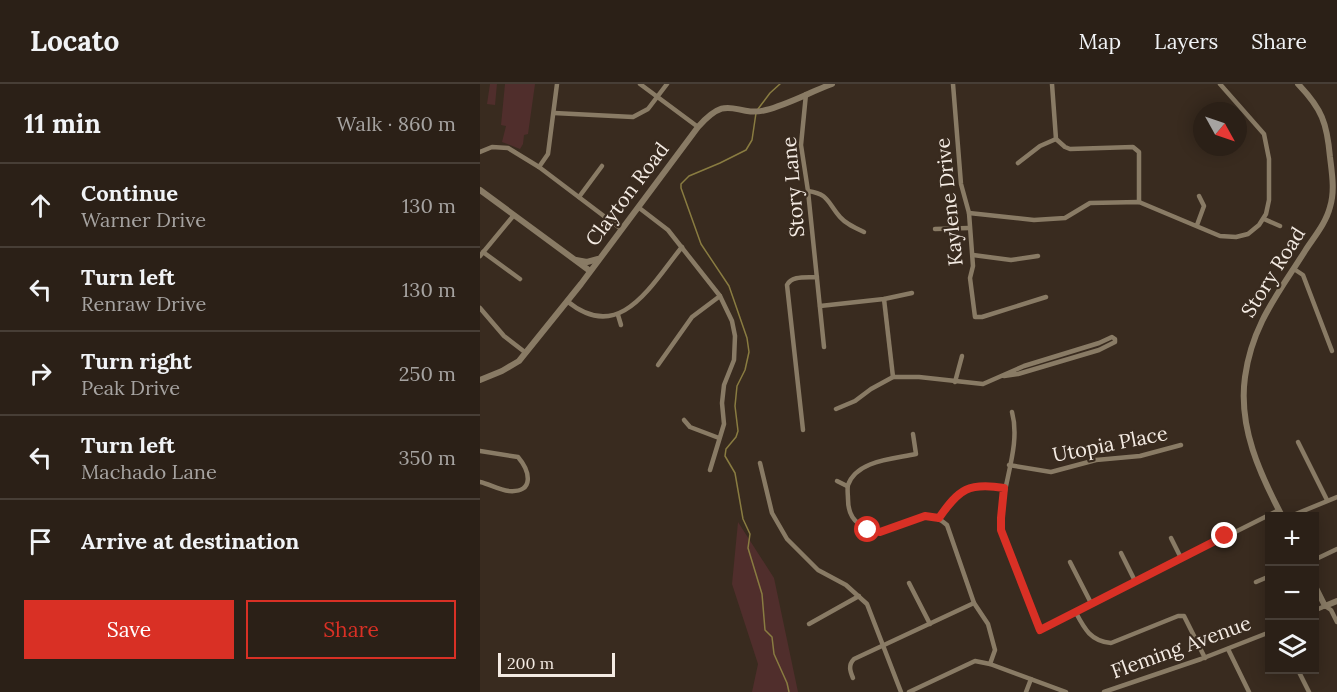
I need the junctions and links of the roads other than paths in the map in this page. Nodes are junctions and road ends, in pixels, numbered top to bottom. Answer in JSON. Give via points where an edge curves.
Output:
{"nodes":[{"id":1,"x":557,"y":84,"type":"edge"},
{"id":2,"x":640,"y":84,"type":"edge"},
{"id":3,"x":667,"y":84,"type":"edge"},
{"id":4,"x":832,"y":84,"type":"edge"},
{"id":5,"x":952,"y":84,"type":"edge"},
{"id":6,"x":1052,"y":84,"type":"edge"},
{"id":7,"x":1220,"y":84,"type":"edge"},
{"id":8,"x":1299,"y":84,"type":"edge"},
{"id":9,"x":806,"y":94,"type":"junction"},
{"id":10,"x":658,"y":97,"type":"junction"},
{"id":11,"x":554,"y":113,"type":"junction"},
{"id":12,"x":698,"y":127,"type":"junction"},
{"id":13,"x":1056,"y":139,"type":"junction"},
{"id":14,"x":480,"y":152,"type":"edge"},
{"id":15,"x":1017,"y":163,"type":"dead end"},
{"id":16,"x":602,"y":166,"type":"dead end"},
{"id":17,"x":538,"y":167,"type":"junction"},
{"id":18,"x":480,"y":190,"type":"edge"},
{"id":19,"x":808,"y":191,"type":"junction"},
{"id":20,"x":1199,"y":196,"type":"dead end"},
{"id":21,"x":579,"y":197,"type":"junction"},
{"id":22,"x":1139,"y":202,"type":"junction"},
{"id":23,"x":638,"y":207,"type":"junction"},
{"id":24,"x":969,"y":213,"type":"junction"},
{"id":25,"x":514,"y":215,"type":"junction"},
{"id":26,"x":1264,"y":219,"type":"junction"},
{"id":27,"x":1197,"y":225,"type":"junction"},
{"id":28,"x":1280,"y":226,"type":"dead end"},
{"id":29,"x":969,"y":228,"type":"junction"},
{"id":30,"x":621,"y":229,"type":"junction"},
{"id":31,"x":935,"y":229,"type":"dead end"},
{"id":32,"x":864,"y":232,"type":"dead end"},
{"id":33,"x":681,"y":247,"type":"junction"},
{"id":34,"x":482,"y":254,"type":"edge"},
{"id":35,"x":973,"y":255,"type":"junction"},
{"id":36,"x":1038,"y":256,"type":"dead end"},
{"id":37,"x":598,"y":259,"type":"junction"},
{"id":38,"x":575,"y":260,"type":"junction"},
{"id":39,"x":1294,"y":269,"type":"junction"},
{"id":40,"x":590,"y":271,"type":"junction"},
{"id":41,"x":817,"y":277,"type":"junction"},
{"id":42,"x":519,"y":279,"type":"dead end"},
{"id":43,"x":912,"y":293,"type":"dead end"},
{"id":44,"x":720,"y":296,"type":"junction"},
{"id":45,"x":1046,"y":297,"type":"dead end"},
{"id":46,"x":884,"y":299,"type":"junction"},
{"id":47,"x":566,"y":301,"type":"junction"},
{"id":48,"x":820,"y":306,"type":"junction"},
{"id":49,"x":481,"y":311,"type":"edge"},
{"id":50,"x":618,"y":315,"type":"junction"},
{"id":51,"x":621,"y":325,"type":"dead end"},
{"id":52,"x":824,"y":347,"type":"dead end"},
{"id":53,"x":1332,"y":351,"type":"dead end"},
{"id":54,"x":526,"y":353,"type":"junction"},
{"id":55,"x":962,"y":356,"type":"dead end"},
{"id":56,"x":658,"y":365,"type":"dead end"},
{"id":57,"x":1004,"y":375,"type":"junction"},
{"id":58,"x":893,"y":377,"type":"junction"},
{"id":59,"x":480,"y":380,"type":"edge"},
{"id":60,"x":956,"y":381,"type":"junction"},
{"id":61,"x":836,"y":408,"type":"dead end"},
{"id":62,"x":1012,"y":412,"type":"dead end"},
{"id":63,"x":684,"y":420,"type":"dead end"},
{"id":64,"x":803,"y":430,"type":"dead end"},
{"id":65,"x":913,"y":434,"type":"dead end"},
{"id":66,"x":719,"y":438,"type":"junction"},
{"id":67,"x":1298,"y":442,"type":"dead end"},
{"id":68,"x":1181,"y":446,"type":"dead end"},
{"id":69,"x":480,"y":451,"type":"edge"},
{"id":70,"x":760,"y":463,"type":"dead end"},
{"id":71,"x":1009,"y":465,"type":"junction"},
{"id":72,"x":710,"y":470,"type":"dead end"},
{"id":73,"x":837,"y":481,"type":"dead end"},
{"id":74,"x":480,"y":482,"type":"edge"},
{"id":75,"x":848,"y":486,"type":"junction"},
{"id":76,"x":1004,"y":488,"type":"junction"},
{"id":77,"x":1337,"y":497,"type":"edge"},
{"id":78,"x":1327,"y":500,"type":"junction"},
{"id":79,"x":1281,"y":512,"type":"edge"},
{"id":80,"x":1300,"y":512,"type":"edge"},
{"id":81,"x":939,"y":518,"type":"junction"},
{"id":82,"x":1265,"y":520,"type":"edge"},
{"id":83,"x":1219,"y":525,"type":"dead end"},
{"id":84,"x":1225,"y":536,"type":"junction"},
{"id":85,"x":1171,"y":538,"type":"dead end"},
{"id":86,"x":1337,"y":549,"type":"edge"},
{"id":87,"x":1121,"y":553,"type":"dead end"},
{"id":88,"x":1181,"y":558,"type":"junction"},
{"id":89,"x":1319,"y":558,"type":"edge"},
{"id":90,"x":1070,"y":562,"type":"dead end"},
{"id":91,"x":1265,"y":578,"type":"edge"},
{"id":92,"x":1135,"y":581,"type":"junction"},
{"id":93,"x":1256,"y":582,"type":"dead end"},
{"id":94,"x":909,"y":583,"type":"dead end"},
{"id":95,"x":1319,"y":594,"type":"edge"},
{"id":96,"x":859,"y":596,"type":"junction"},
{"id":97,"x":1337,"y":601,"type":"edge"},
{"id":98,"x":974,"y":603,"type":"junction"},
{"id":99,"x":1091,"y":603,"type":"junction"},
{"id":100,"x":1325,"y":606,"type":"junction"},
{"id":101,"x":1319,"y":609,"type":"edge"},
{"id":102,"x":1075,"y":611,"type":"junction"},
{"id":103,"x":1337,"y":622,"type":"edge"},
{"id":104,"x":809,"y":624,"type":"dead end"},
{"id":105,"x":930,"y":624,"type":"junction"},
{"id":106,"x":1265,"y":634,"type":"edge"},
{"id":107,"x":884,"y":645,"type":"junction"},
{"id":108,"x":1228,"y":650,"type":"junction"},
{"id":109,"x":1205,"y":658,"type":"junction"},
{"id":110,"x":990,"y":664,"type":"junction"},
{"id":111,"x":1300,"y":674,"type":"edge"},
{"id":112,"x":853,"y":678,"type":"dead end"},
{"id":113,"x":1030,"y":679,"type":"junction"},
{"id":114,"x":901,"y":692,"type":"edge"},
{"id":115,"x":909,"y":692,"type":"edge"},
{"id":116,"x":1026,"y":692,"type":"edge"},
{"id":117,"x":1066,"y":692,"type":"edge"},
{"id":118,"x":1104,"y":692,"type":"edge"},
{"id":119,"x":1250,"y":692,"type":"edge"},
{"id":120,"x":1309,"y":692,"type":"edge"}],
"edges":[{"from":1,"to":11,"type":"street"},
{"from":2,"to":10,"type":"street"},
{"from":3,"to":10,"type":"street"},
{"from":4,"to":9,"type":"street","name":"Clayton Road"},
{"from":5,"to":24,"type":"street","name":"Kaylene Drive","via":[[961,184]]},
{"from":6,"to":13,"type":"street"},
{"from":7,"to":26,"type":"street","via":[[1264,134],[1269,159],[1269,205]]},
{"from":8,"to":39,"type":"street","name":"Story Road","via":[[1325,123],[1333,196],[1325,219]]},
{"from":9,"to":12,"type":"street","name":"Clayton Road","via":[[758,111],[720,108]]},
{"from":9,"to":19,"type":"street","name":"Story Lane","via":[[801,145]]},
{"from":10,"to":11,"type":"street","via":[[648,109],[633,117]]},
{"from":10,"to":12,"type":"street"},
{"from":11,"to":17,"type":"street","via":[[548,154]]},
{"from":12,"to":23,"type":"street","name":"Clayton Road"},
{"from":13,"to":15,"type":"street"},
{"from":13,"to":22,"type":"street","via":[[1070,149],[1132,147],[1139,152]]},
{"from":14,"to":17,"type":"street","via":[[508,147]]},
{"from":16,"to":21,"type":"street"},
{"from":17,"to":21,"type":"street"},
{"from":18,"to":25,"type":"street"},
{"from":19,"to":32,"type":"street","via":[[827,198],[848,225]]},
{"from":19,"to":41,"type":"street","name":"Story Lane"},
{"from":20,"to":27,"type":"street","via":[[1204,206]]},
{"from":21,"to":30,"type":"street"},
{"from":22,"to":24,"type":"street","via":[[1090,203],[1065,218],[1034,220]]},
{"from":22,"to":27,"type":"street"},
{"from":23,"to":30,"type":"street","name":"Clayton Road"},
{"from":23,"to":33,"type":"street","via":[[668,230]]},
{"from":24,"to":29,"type":"street","name":"Kaylene Drive"},
{"from":25,"to":34,"type":"street"},
{"from":25,"to":38,"type":"street"},
{"from":26,"to":27,"type":"street","via":[[1254,230],[1236,237],[1220,236]]},
{"from":26,"to":28,"type":"street"},
{"from":29,"to":31,"type":"street"},
{"from":29,"to":35,"type":"street","name":"Kaylene Drive"},
{"from":30,"to":37,"type":"street","name":"Clayton Road"},
{"from":33,"to":44,"type":"street"},
{"from":33,"to":50,"type":"street","via":[[634,305]]},
{"from":34,"to":42,"type":"street"},
{"from":35,"to":36,"type":"street","via":[[1011,260]]},
{"from":35,"to":45,"type":"street","name":"Kaylene Drive","via":[[970,278],[975,317]]},
{"from":37,"to":38,"type":"street"},
{"from":37,"to":40,"type":"street","name":"Clayton Road"},
{"from":38,"to":40,"type":"street"},
{"from":39,"to":53,"type":"street","via":[[1303,275]]},
{"from":39,"to":79,"type":"street","name":"Story Road","via":[[1254,334],[1244,387],[1246,430]]},
{"from":40,"to":47,"type":"street","name":"Clayton Road"},
{"from":41,"to":48,"type":"street","name":"Story Lane"},
{"from":41,"to":64,"type":"street","via":[[792,279],[786,289]]},
{"from":43,"to":46,"type":"street"},
{"from":44,"to":56,"type":"street","via":[[692,317]]},
{"from":44,"to":66,"type":"street","via":[[735,336],[734,360],[724,385],[724,424]]},
{"from":46,"to":48,"type":"street"},
{"from":46,"to":58,"type":"street"},
{"from":47,"to":50,"type":"street","via":[[589,316]]},
{"from":47,"to":54,"type":"street","name":"Clayton Road"},
{"from":48,"to":52,"type":"street","name":"Story Lane"},
{"from":49,"to":54,"type":"street"},
{"from":50,"to":51,"type":"street"},
{"from":54,"to":59,"type":"street","name":"Clayton Road","via":[[513,366]]},
{"from":55,"to":60,"type":"street"},
{"from":57,"to":57,"type":"street","via":[[1099,350],[1115,339],[1112,337]]},
{"from":57,"to":60,"type":"street","via":[[983,384]]},
{"from":58,"to":60,"type":"street"},
{"from":58,"to":61,"type":"street","via":[[855,402]]},
{"from":62,"to":71,"type":"street","via":[[1016,428]]},
{"from":63,"to":66,"type":"street","via":[[690,427]]},
{"from":65,"to":75,"type":"street","via":[[916,454],[870,464],[859,470]]},
{"from":66,"to":72,"type":"street"},
{"from":67,"to":78,"type":"street"},
{"from":68,"to":71,"type":"street","name":"Utopia Place","via":[[1051,472]]},
{"from":69,"to":74,"type":"street","via":[[518,457],[529,478],[526,486],[509,491]]},
{"from":70,"to":96,"type":"street","via":[[772,513],[787,539],[818,570]]},
{"from":71,"to":76,"type":"street"},
{"from":73,"to":75,"type":"street"},
{"from":75,"to":81,"type":"street","via":[[848,509],[855,521],[868,530],[880,532],[925,516]]},
{"from":76,"to":81,"type":"street","via":[[983,484],[963,491]]},
{"from":76,"to":102,"type":"street","via":[[1001,530],[1040,630]]},
{"from":77,"to":78,"type":"street"},
{"from":78,"to":80,"type":"street"},
{"from":81,"to":98,"type":"street","via":[[947,525]]},
{"from":82,"to":84,"type":"street"},
{"from":83,"to":84,"type":"street"},
{"from":84,"to":88,"type":"street"},
{"from":85,"to":88,"type":"street"},
{"from":86,"to":89,"type":"street"},
{"from":87,"to":92,"type":"street"},
{"from":88,"to":92,"type":"street"},
{"from":90,"to":99,"type":"street"},
{"from":91,"to":93,"type":"street"},
{"from":92,"to":99,"type":"street"},
{"from":94,"to":105,"type":"street"},
{"from":95,"to":100,"type":"street"},
{"from":96,"to":104,"type":"street"},
{"from":96,"to":107,"type":"street","via":[[867,604]]},
{"from":97,"to":100,"type":"street"},
{"from":98,"to":105,"type":"street"},
{"from":98,"to":110,"type":"street","via":[[988,624],[995,650]]},
{"from":99,"to":102,"type":"street"},
{"from":100,"to":101,"type":"street"},
{"from":100,"to":103,"type":"street"},
{"from":102,"to":109,"type":"street","via":[[1088,633],[1102,642],[1120,640],[1184,616]]},
{"from":105,"to":107,"type":"street"},
{"from":106,"to":108,"type":"street","name":"Fleming Avenue"},
{"from":107,"to":112,"type":"street","via":[[850,662]]},
{"from":107,"to":114,"type":"street"},
{"from":108,"to":109,"type":"street","name":"Fleming Avenue"},
{"from":108,"to":119,"type":"street"},
{"from":109,"to":118,"type":"street","name":"Fleming Avenue"},
{"from":110,"to":113,"type":"street"},
{"from":110,"to":115,"type":"street","via":[[975,661]]},
{"from":111,"to":120,"type":"street"},
{"from":113,"to":116,"type":"street"},
{"from":113,"to":117,"type":"street"}]}
